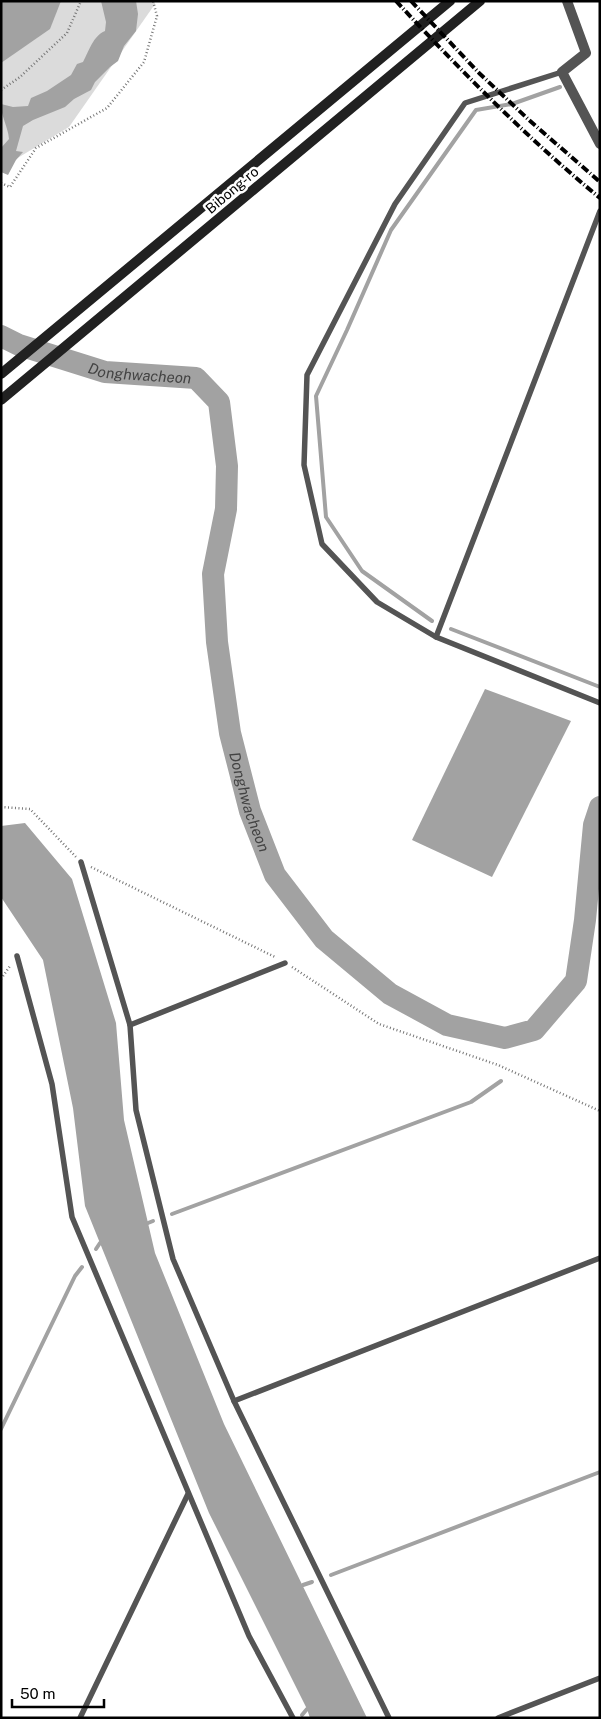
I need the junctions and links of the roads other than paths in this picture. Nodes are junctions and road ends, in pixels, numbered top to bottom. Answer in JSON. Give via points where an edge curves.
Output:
{"nodes":[{"id":1,"x":450,"y":1,"type":"edge"},
{"id":2,"x":480,"y":1,"type":"edge"},
{"id":3,"x":567,"y":1,"type":"edge"},
{"id":4,"x":562,"y":72,"type":"junction"},
{"id":5,"x":600,"y":144,"type":"edge"},
{"id":6,"x":600,"y":211,"type":"edge"},
{"id":7,"x":1,"y":374,"type":"edge"},
{"id":8,"x":1,"y":400,"type":"edge"},
{"id":9,"x":436,"y":637,"type":"junction"},
{"id":10,"x":600,"y":702,"type":"edge"},
{"id":11,"x":81,"y":862,"type":"dead end"},
{"id":12,"x":17,"y":956,"type":"road end"},
{"id":13,"x":285,"y":963,"type":"dead end"},
{"id":14,"x":130,"y":1025,"type":"junction"},
{"id":15,"x":600,"y":1258,"type":"edge"},
{"id":16,"x":234,"y":1401,"type":"junction"},
{"id":17,"x":188,"y":1494,"type":"junction"},
{"id":18,"x":600,"y":1678,"type":"edge"},
{"id":19,"x":80,"y":1718,"type":"edge"},
{"id":20,"x":293,"y":1718,"type":"edge"},
{"id":21,"x":389,"y":1718,"type":"edge"},
{"id":22,"x":498,"y":1718,"type":"edge"}],
"edges":[{"from":1,"to":7,"type":"street","name":"Bibong-ro"},
{"from":2,"to":8,"type":"street","name":"Bibong-ro"},
{"from":3,"to":4,"type":"street","via":[[586,53]]},
{"from":4,"to":5,"type":"street"},
{"from":4,"to":9,"type":"lane","via":[[465,104],[395,204],[308,375],[304,465],[322,544],[376,602]]},
{"from":6,"to":9,"type":"lane"},
{"from":9,"to":10,"type":"lane"},
{"from":11,"to":14,"type":"lane"},
{"from":12,"to":17,"type":"lane","via":[[52,1084],[72,1217]]},
{"from":13,"to":14,"type":"lane"},
{"from":14,"to":16,"type":"lane","via":[[136,1110],[173,1259]]},
{"from":15,"to":16,"type":"lane"},
{"from":16,"to":21,"type":"lane"},
{"from":17,"to":19,"type":"lane"},
{"from":17,"to":20,"type":"lane","via":[[249,1636]]},
{"from":18,"to":22,"type":"lane"}]}
